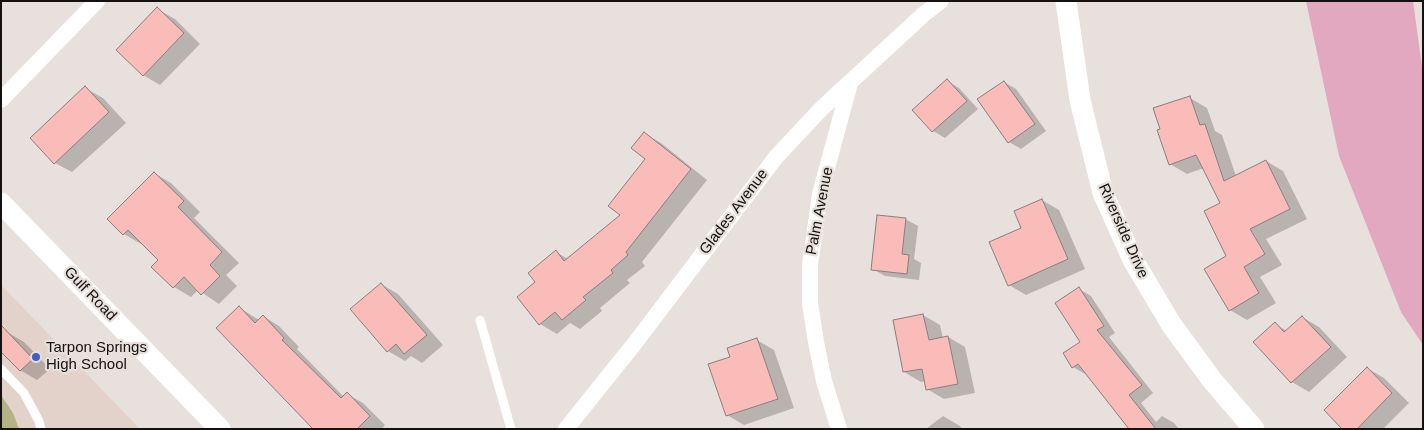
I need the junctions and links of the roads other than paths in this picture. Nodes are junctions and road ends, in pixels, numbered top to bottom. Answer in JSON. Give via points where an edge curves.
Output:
{"nodes":[{"id":1,"x":97,"y":1,"type":"edge"},
{"id":2,"x":941,"y":1,"type":"edge"},
{"id":3,"x":1066,"y":1,"type":"edge"},
{"id":4,"x":850,"y":83,"type":"junction"},
{"id":5,"x":1,"y":100,"type":"edge"},
{"id":6,"x":3,"y":208,"type":"edge"},
{"id":7,"x":480,"y":320,"type":"dead end"},
{"id":8,"x":1,"y":369,"type":"edge"},
{"id":9,"x":41,"y":429,"type":"edge"},
{"id":10,"x":220,"y":429,"type":"edge"},
{"id":11,"x":511,"y":429,"type":"edge"},
{"id":12,"x":566,"y":429,"type":"edge"},
{"id":13,"x":839,"y":429,"type":"edge"},
{"id":14,"x":1254,"y":429,"type":"edge"}],
"edges":[{"from":1,"to":5,"type":"street"},
{"from":2,"to":4,"type":"street","name":"Glades Avenue"},
{"from":3,"to":14,"type":"street","name":"Riverside Drive","via":[[1080,100],[1102,193],[1133,260],[1171,324],[1212,380]]},
{"from":4,"to":12,"type":"street","name":"Glades Avenue","via":[[776,157]]},
{"from":4,"to":13,"type":"street","name":"Palm Avenue","via":[[820,194],[810,265],[810,303],[816,342]]},
{"from":6,"to":10,"type":"street","name":"Gulf Road"},
{"from":7,"to":11,"type":"lane"},
{"from":8,"to":9,"type":"lane","via":[[24,393]]}]}
